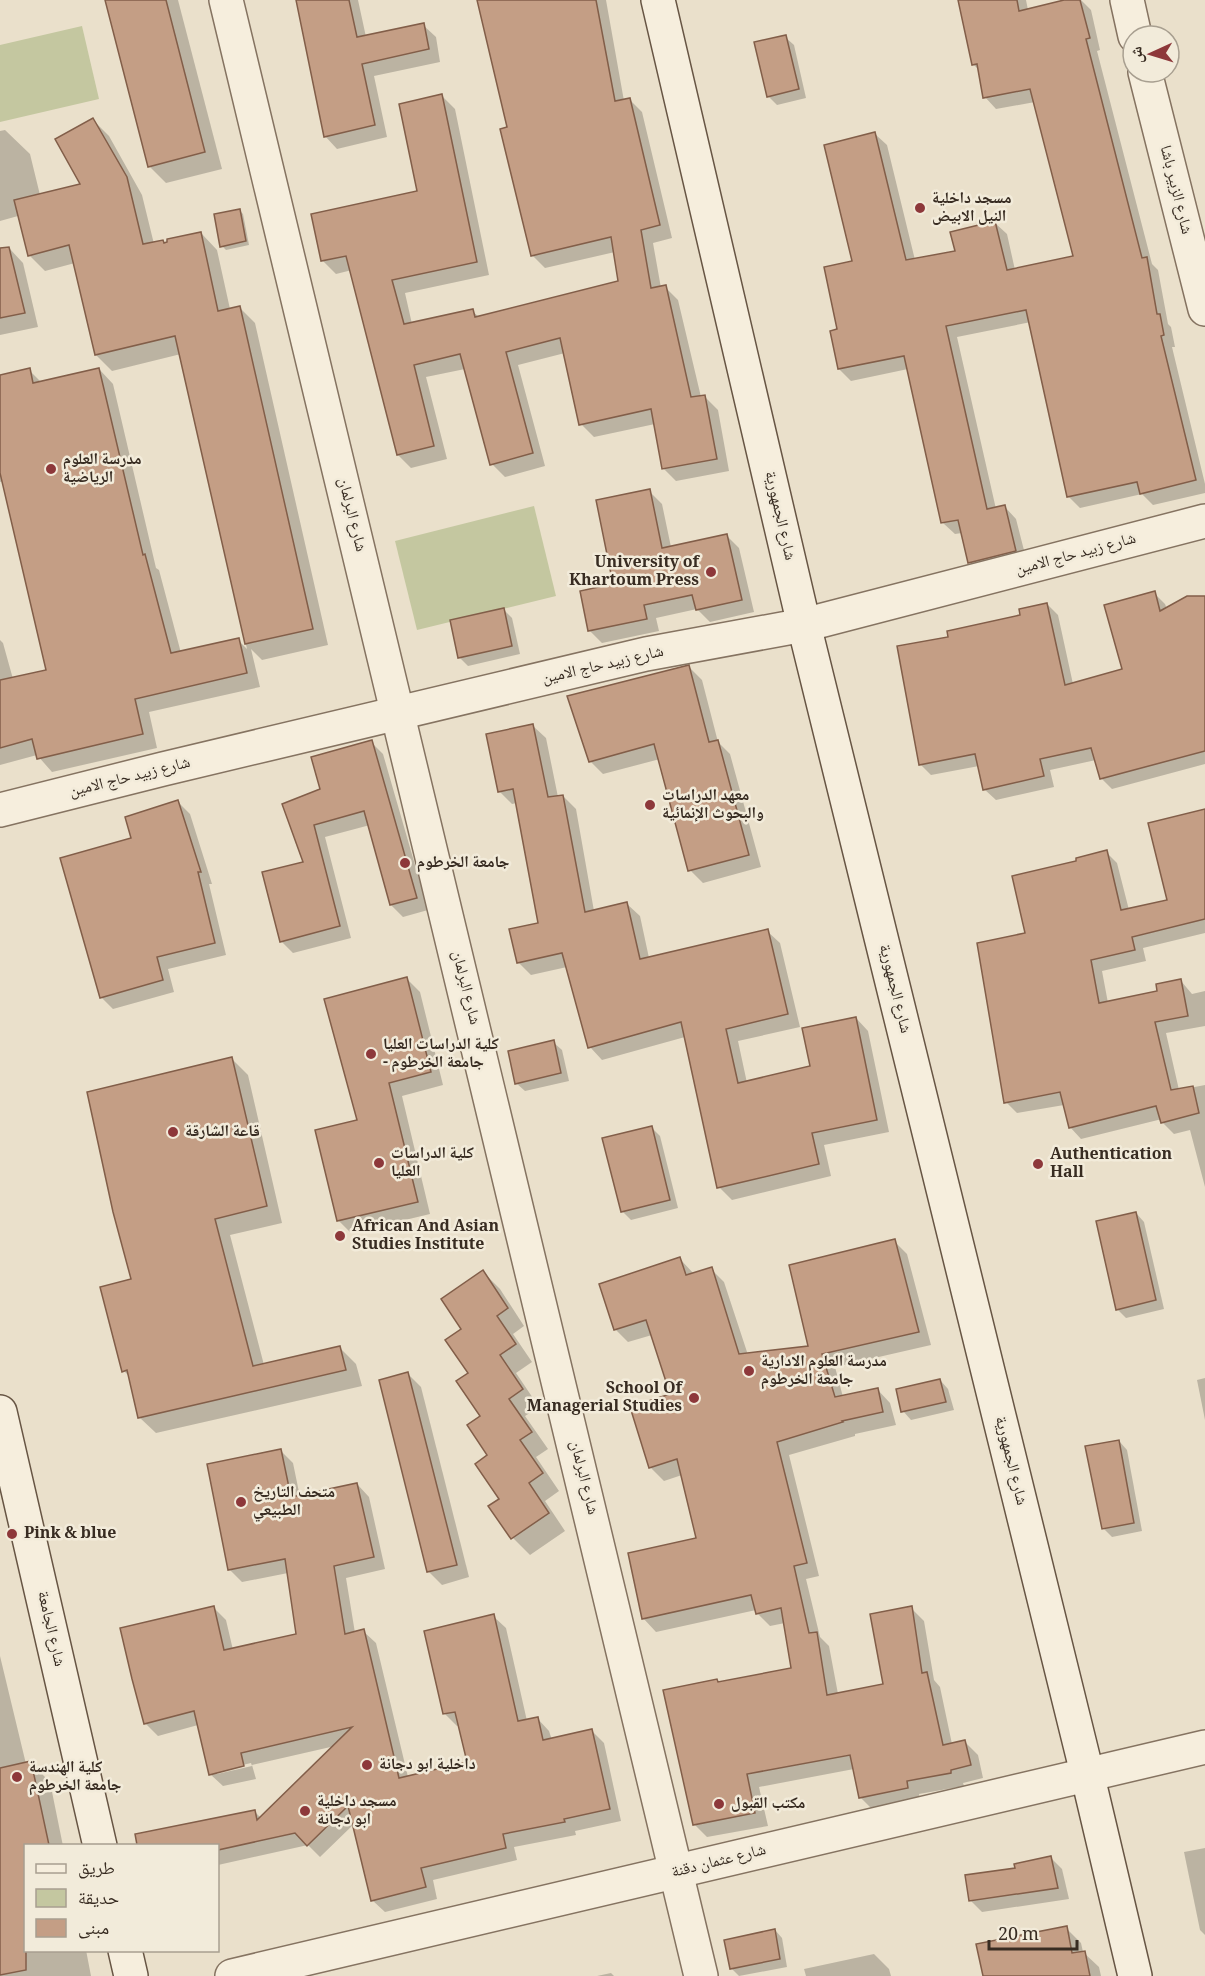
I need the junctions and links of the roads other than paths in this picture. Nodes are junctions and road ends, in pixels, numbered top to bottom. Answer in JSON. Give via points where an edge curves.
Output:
{"nodes":[{"id":1,"x":226,"y":0,"type":"edge"},
{"id":2,"x":658,"y":0,"type":"edge"},
{"id":3,"x":1127,"y":0,"type":"edge"},
{"id":4,"x":1132,"y":24,"type":"edge"},
{"id":5,"x":1147,"y":84,"type":"edge"},
{"id":6,"x":1205,"y":309,"type":"edge"},
{"id":7,"x":1205,"y":521,"type":"edge"},
{"id":8,"x":804,"y":625,"type":"junction"},
{"id":9,"x":399,"y":714,"type":"junction"},
{"id":10,"x":0,"y":810,"type":"edge"},
{"id":11,"x":0,"y":1412,"type":"edge"},
{"id":12,"x":1205,"y":1747,"type":"edge"},
{"id":13,"x":1087,"y":1773,"type":"junction"},
{"id":14,"x":100,"y":1844,"type":"edge"},
{"id":15,"x":676,"y":1872,"type":"junction"},
{"id":16,"x":125,"y":1952,"type":"edge"},
{"id":17,"x":130,"y":1976,"type":"edge"},
{"id":18,"x":232,"y":1976,"type":"edge"},
{"id":19,"x":701,"y":1976,"type":"edge"},
{"id":20,"x":1135,"y":1976,"type":"edge"}],
"edges":[{"from":1,"to":9,"type":"street","name":"شارع البرلمان"},
{"from":2,"to":8,"type":"street","name":"شارع الجمهورية"},
{"from":3,"to":4,"type":"street"},
{"from":5,"to":6,"type":"street","name":"شارع الزبير باشا"},
{"from":7,"to":8,"type":"street","name":"شارع زبيد حاج الامين"},
{"from":8,"to":9,"type":"street","name":"شارع زبيد حاج الامين","via":[[646,654]]},
{"from":8,"to":13,"type":"street","name":"شارع الجمهورية"},
{"from":9,"to":10,"type":"street","name":"شارع زبيد حاج الامين"},
{"from":9,"to":15,"type":"street","name":"شارع البرلمان"},
{"from":11,"to":14,"type":"street","name":"شارع الجامعة"},
{"from":12,"to":13,"type":"street","name":"شارع عثمان دقنة"},
{"from":13,"to":15,"type":"street","name":"شارع عثمان دقنة"},
{"from":13,"to":20,"type":"street","name":"شارع الجمهورية"},
{"from":15,"to":18,"type":"street","name":"شارع عثمان دقنة"},
{"from":15,"to":19,"type":"street","name":"شارع البرلمان"},
{"from":16,"to":17,"type":"street"}]}
